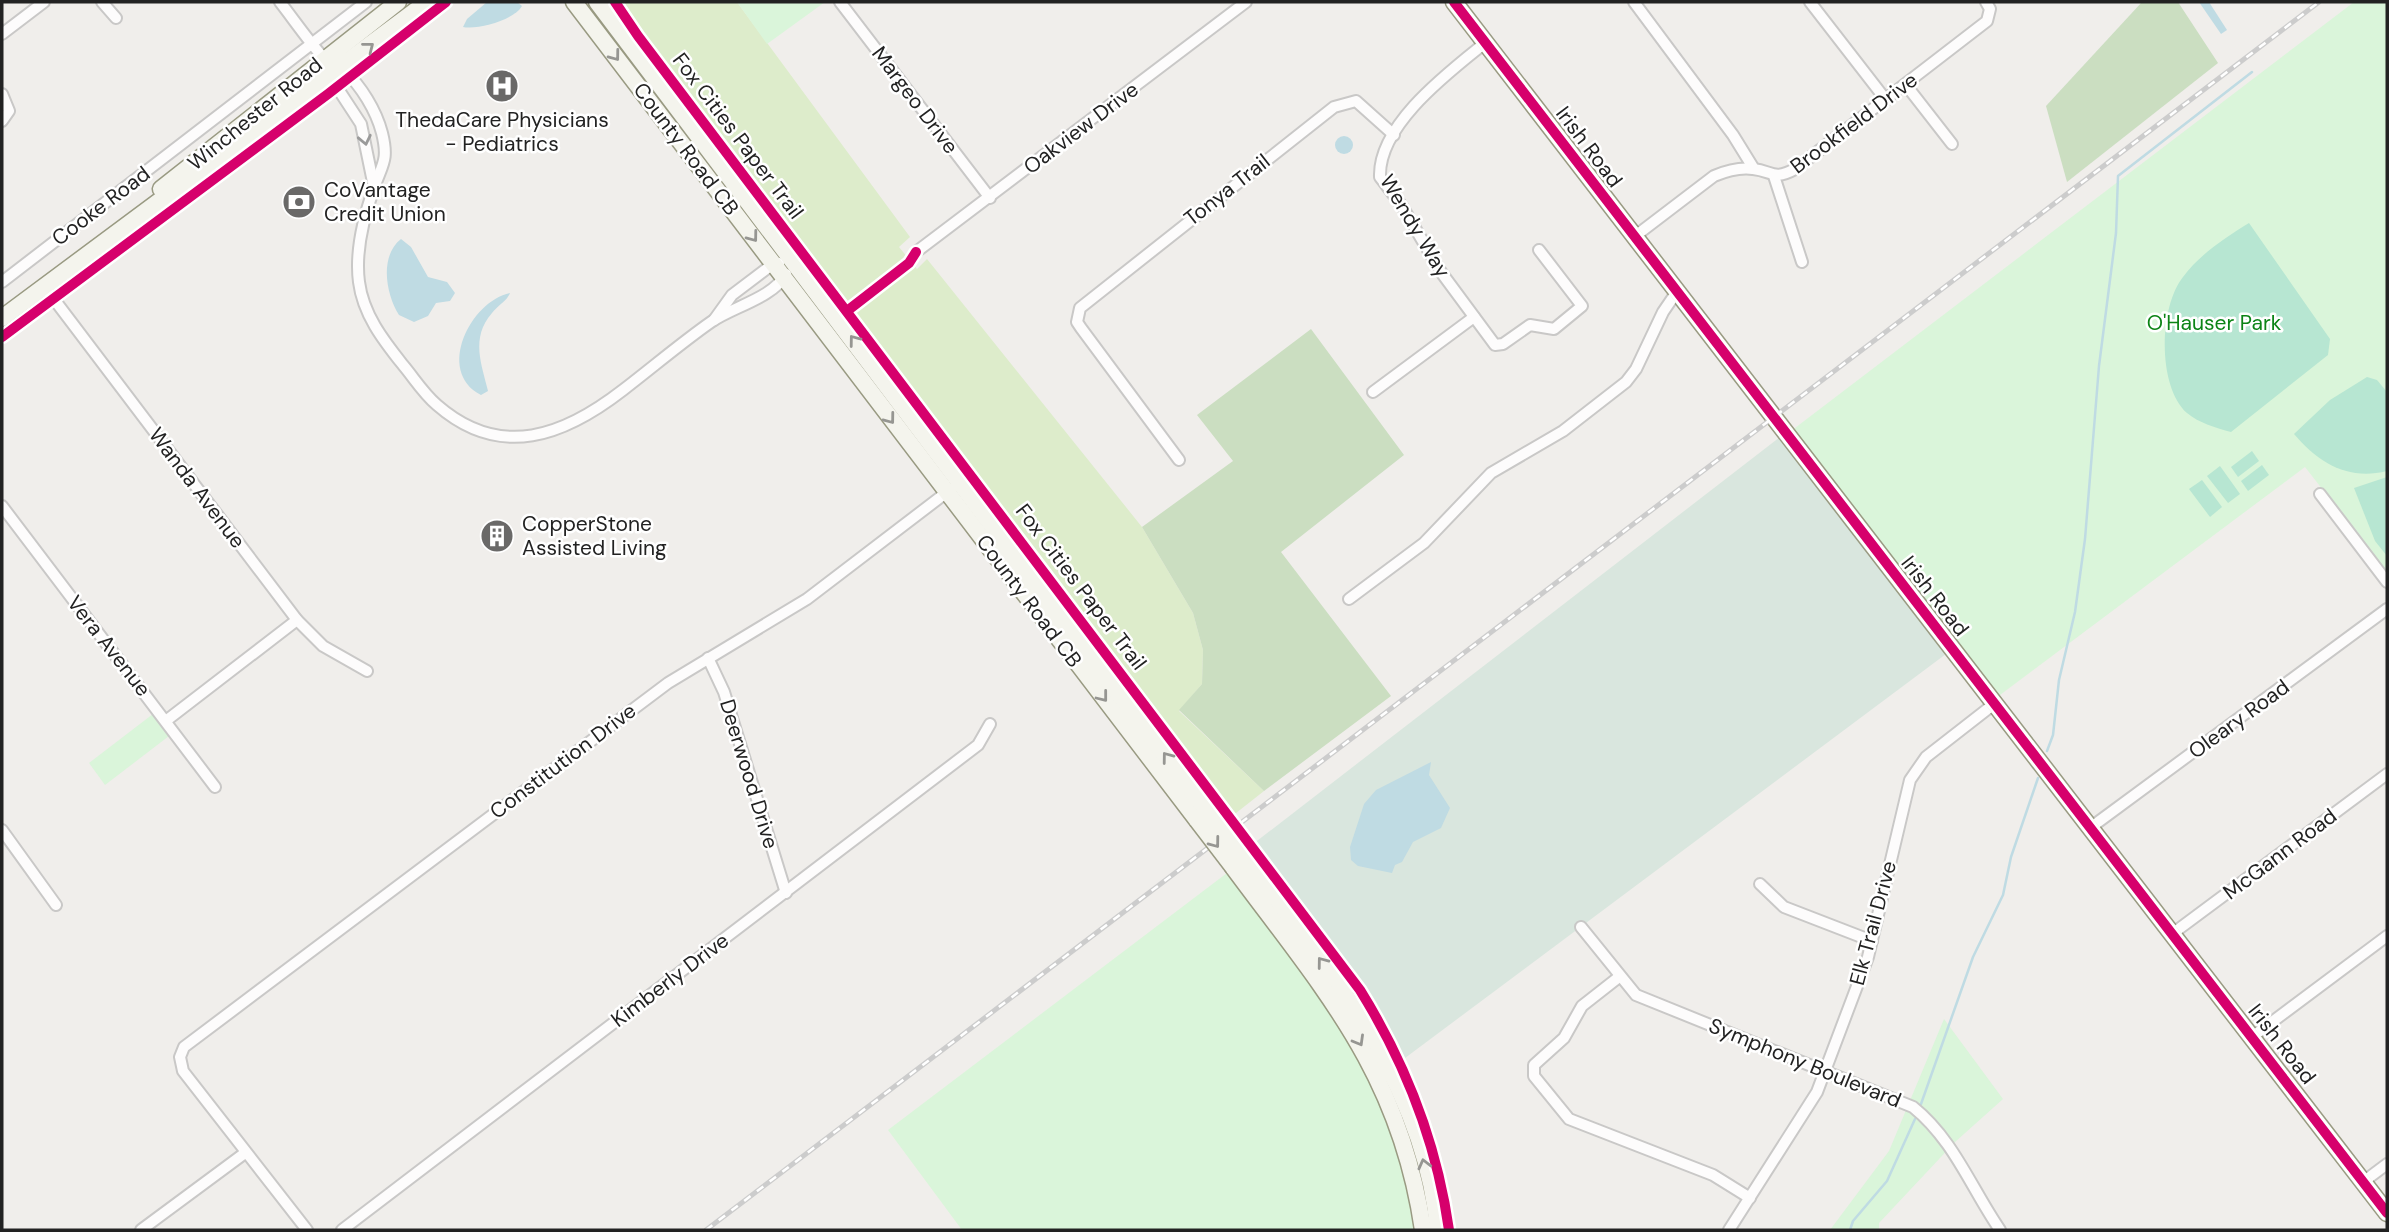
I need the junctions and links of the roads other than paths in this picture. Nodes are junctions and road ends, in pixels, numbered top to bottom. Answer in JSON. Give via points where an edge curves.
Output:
{"nodes":[{"id":1,"x":44,"y":2,"type":"edge"},
{"id":2,"x":103,"y":2,"type":"edge"},
{"id":3,"x":280,"y":2,"type":"edge"},
{"id":4,"x":366,"y":2,"type":"edge"},
{"id":5,"x":398,"y":2,"type":"edge"},
{"id":6,"x":427,"y":2,"type":"edge"},
{"id":7,"x":574,"y":2,"type":"edge"},
{"id":8,"x":597,"y":2,"type":"edge"},
{"id":9,"x":841,"y":2,"type":"edge"},
{"id":10,"x":1246,"y":2,"type":"edge"},
{"id":11,"x":1454,"y":2,"type":"edge"},
{"id":12,"x":1634,"y":2,"type":"edge"},
{"id":13,"x":1810,"y":2,"type":"edge"},
{"id":14,"x":1988,"y":7,"type":"edge"},
{"id":15,"x":116,"y":18,"type":"dead end"},
{"id":16,"x":2,"y":34,"type":"edge"},
{"id":17,"x":1485,"y":43,"type":"junction"},
{"id":18,"x":312,"y":44,"type":"junction"},
{"id":19,"x":324,"y":59,"type":"junction"},
{"id":20,"x":342,"y":68,"type":"junction"},
{"id":21,"x":328,"y":78,"type":"junction"},
{"id":22,"x":1906,"y":85,"type":"junction"},
{"id":23,"x":2,"y":94,"type":"edge"},
{"id":24,"x":1886,"y":100,"type":"junction"},
{"id":25,"x":2,"y":121,"type":"edge"},
{"id":26,"x":1394,"y":135,"type":"junction"},
{"id":27,"x":1952,"y":144,"type":"dead end"},
{"id":28,"x":1754,"y":169,"type":"junction"},
{"id":29,"x":1774,"y":177,"type":"junction"},
{"id":30,"x":374,"y":187,"type":"junction"},
{"id":31,"x":990,"y":198,"type":"junction"},
{"id":32,"x":116,"y":231,"type":"junction"},
{"id":33,"x":1634,"y":237,"type":"junction"},
{"id":34,"x":1539,"y":250,"type":"dead end"},
{"id":35,"x":916,"y":252,"type":"dead end"},
{"id":36,"x":793,"y":260,"type":"junction"},
{"id":37,"x":1802,"y":262,"type":"dead end"},
{"id":38,"x":773,"y":264,"type":"junction"},
{"id":39,"x":784,"y":278,"type":"junction"},
{"id":40,"x":2,"y":282,"type":"edge"},
{"id":41,"x":44,"y":286,"type":"junction"},
{"id":42,"x":1676,"y":293,"type":"junction"},
{"id":43,"x":1474,"y":317,"type":"junction"},
{"id":44,"x":2,"y":318,"type":"edge"},
{"id":45,"x":714,"y":320,"type":"junction"},
{"id":46,"x":1373,"y":392,"type":"dead end"},
{"id":47,"x":1179,"y":460,"type":"dead end"},
{"id":48,"x":960,"y":482,"type":"junction"},
{"id":49,"x":946,"y":493,"type":"junction"},
{"id":50,"x":2320,"y":495,"type":"dead end"},
{"id":51,"x":2,"y":506,"type":"edge"},
{"id":52,"x":2387,"y":582,"type":"edge"},
{"id":53,"x":1349,"y":599,"type":"dead end"},
{"id":54,"x":2387,"y":609,"type":"edge"},
{"id":55,"x":297,"y":620,"type":"junction"},
{"id":56,"x":708,"y":658,"type":"junction"},
{"id":57,"x":367,"y":671,"type":"dead end"},
{"id":58,"x":1994,"y":704,"type":"junction"},
{"id":59,"x":167,"y":720,"type":"junction"},
{"id":60,"x":990,"y":724,"type":"dead end"},
{"id":61,"x":2387,"y":774,"type":"edge"},
{"id":62,"x":215,"y":787,"type":"dead end"},
{"id":63,"x":1203,"y":816,"type":"junction"},
{"id":64,"x":2090,"y":828,"type":"junction"},
{"id":65,"x":2,"y":830,"type":"edge"},
{"id":66,"x":1238,"y":862,"type":"junction"},
{"id":67,"x":1760,"y":884,"type":"dead end"},
{"id":68,"x":786,"y":892,"type":"junction"},
{"id":69,"x":57,"y":905,"type":"dead end"},
{"id":70,"x":1581,"y":928,"type":"dead end"},
{"id":71,"x":2172,"y":934,"type":"junction"},
{"id":72,"x":2387,"y":936,"type":"edge"},
{"id":73,"x":1872,"y":941,"type":"junction"},
{"id":74,"x":1619,"y":977,"type":"junction"},
{"id":75,"x":2252,"y":1037,"type":"junction"},
{"id":76,"x":1826,"y":1070,"type":"junction"},
{"id":77,"x":245,"y":1153,"type":"junction"},
{"id":78,"x":2387,"y":1164,"type":"edge"},
{"id":79,"x":2363,"y":1182,"type":"junction"},
{"id":80,"x":1750,"y":1198,"type":"junction"},
{"id":81,"x":2387,"y":1213,"type":"edge"},
{"id":82,"x":1994,"y":1228,"type":"edge"},
{"id":83,"x":141,"y":1230,"type":"edge"},
{"id":84,"x":307,"y":1230,"type":"edge"},
{"id":85,"x":342,"y":1230,"type":"edge"},
{"id":86,"x":1423,"y":1230,"type":"edge"},
{"id":87,"x":1438,"y":1230,"type":"edge"},
{"id":88,"x":1729,"y":1230,"type":"edge"}],
"edges":[{"from":1,"to":16,"type":"street"},
{"from":2,"to":15,"type":"street"},
{"from":3,"to":18,"type":"street"},
{"from":4,"to":18,"type":"street","name":"Cooke Road"},
{"from":5,"to":19,"type":"main road","name":"Winchester Road"},
{"from":20,"to":6,"type":"main road","name":"Winchester Road","one_way":true},
{"from":7,"to":38,"type":"main road","name":"County Road CB","one_way":true},
{"from":8,"to":36,"type":"main road","name":"County Road CB"},
{"from":9,"to":31,"type":"street","name":"Margeo Drive"},
{"from":10,"to":31,"type":"street","name":"Oakview Drive"},
{"from":11,"to":17,"type":"main road","name":"Irish Road"},
{"from":12,"to":28,"type":"street"},
{"from":13,"to":24,"type":"street"},
{"from":14,"to":22,"type":"street","name":"Brookfield Drive","via":[[1987,21]]},
{"from":17,"to":26,"type":"street","name":"Wendy Way","via":[[1432,88]]},
{"from":17,"to":33,"type":"main road","name":"Irish Road"},
{"from":18,"to":19,"type":"street"},
{"from":18,"to":40,"type":"street","name":"Cooke Road"},
{"from":19,"to":20,"type":"street"},
{"from":19,"to":21,"type":"street"},
{"from":19,"to":32,"type":"main road","name":"Winchester Road"},
{"from":20,"to":21,"type":"main road","name":"Winchester Road"},
{"from":20,"to":30,"type":"street","via":[[367,99],[382,133],[385,167]]},
{"from":21,"to":30,"type":"street","one_way":true,"via":[[361,124]]},
{"from":21,"to":32,"type":"main road","name":"Winchester Road"},
{"from":22,"to":24,"type":"street","name":"Brookfield Drive"},
{"from":22,"to":27,"type":"street"},
{"from":23,"to":25,"type":"street","via":[[9,111]]},
{"from":24,"to":29,"type":"street","name":"Brookfield Drive","via":[[1795,169]]},
{"from":26,"to":43,"type":"street","name":"Wendy Way","via":[[1382,155],[1380,177]]},
{"from":26,"to":47,"type":"street","name":"Tonya Trail","via":[[1356,101],[1334,107],[1085,303],[1077,316],[1081,328]]},
{"from":28,"to":29,"type":"street","name":"Brookfield Drive"},
{"from":28,"to":33,"type":"street","via":[[1714,176]]},
{"from":29,"to":37,"type":"street"},
{"from":30,"to":45,"type":"street","via":[[358,266],[368,314],[425,394],[467,425],[514,436],[568,427]]},
{"from":31,"to":35,"type":"street","name":"Oakview Drive"},
{"from":32,"to":41,"type":"main road","name":"Winchester Road"},
{"from":33,"to":42,"type":"main road","name":"Irish Road"},
{"from":34,"to":43,"type":"street","name":"Wendy Way","via":[[1582,306],[1554,329],[1530,324],[1498,346]]},
{"from":36,"to":38,"type":"street"},
{"from":36,"to":39,"type":"street"},
{"from":48,"to":36,"type":"main road","name":"County Road CB","one_way":true},
{"from":38,"to":39,"type":"main road","name":"County Road CB"},
{"from":38,"to":45,"type":"street","via":[[732,295]]},
{"from":39,"to":45,"type":"street","via":[[743,308]]},
{"from":39,"to":49,"type":"main road","name":"County Road CB","one_way":true},
{"from":41,"to":44,"type":"main road","name":"Winchester Road"},
{"from":41,"to":55,"type":"street","name":"Wanda Avenue"},
{"from":42,"to":53,"type":"street","via":[[1626,382],[1563,431],[1491,473],[1423,543]]},
{"from":42,"to":58,"type":"main road","name":"Irish Road"},
{"from":43,"to":46,"type":"street"},
{"from":48,"to":49,"type":"street","name":"Constitution Drive"},
{"from":63,"to":48,"type":"main road","name":"County Road CB","one_way":true},
{"from":49,"to":56,"type":"street","name":"Constitution Drive","via":[[807,600]]},
{"from":49,"to":63,"type":"main road","name":"County Road CB","one_way":true},
{"from":50,"to":52,"type":"street"},
{"from":51,"to":59,"type":"street","name":"Vera Avenue"},
{"from":54,"to":64,"type":"street","name":"Oleary Road"},
{"from":55,"to":57,"type":"street","name":"Wanda Avenue","via":[[323,646]]},
{"from":55,"to":59,"type":"street"},
{"from":56,"to":68,"type":"street","name":"Deerwood Drive","via":[[724,692]]},
{"from":56,"to":77,"type":"street","name":"Constitution Drive","via":[[668,683],[184,1047],[180,1057],[183,1071]]},
{"from":58,"to":64,"type":"main road","name":"Irish Road"},
{"from":58,"to":73,"type":"street","name":"Elk Trail Drive","via":[[1926,757],[1910,780]]},
{"from":59,"to":62,"type":"street","name":"Vera Avenue"},
{"from":60,"to":68,"type":"street","name":"Kimberly Drive","via":[[978,745]]},
{"from":61,"to":71,"type":"street","name":"McGann Road"},
{"from":63,"to":66,"type":"main road","name":"County Road CB","bridge":true},
{"from":64,"to":71,"type":"main road","name":"Irish Road"},
{"from":65,"to":69,"type":"street"},
{"from":66,"to":86,"type":"main road","name":"County Road CB","one_way":true,"via":[[1372,1063],[1409,1161]]},
{"from":87,"to":66,"type":"main road","name":"County Road CB","one_way":true,"via":[[1423,1158],[1384,1056],[1353,1004]]},
{"from":67,"to":73,"type":"street","via":[[1784,907]]},
{"from":68,"to":85,"type":"street","name":"Kimberly Drive"},
{"from":70,"to":74,"type":"street","name":"Symphony Boulevard"},
{"from":71,"to":75,"type":"main road","name":"Irish Road"},
{"from":72,"to":75,"type":"street"},
{"from":73,"to":76,"type":"street","name":"Elk Trail Drive"},
{"from":74,"to":76,"type":"street","name":"Symphony Boulevard","via":[[1642,998]]},
{"from":74,"to":80,"type":"street","via":[[1577,1010],[1564,1038],[1538,1061],[1533,1070],[1537,1080],[1569,1119],[1713,1175]]},
{"from":75,"to":79,"type":"main road","name":"Irish Road"},
{"from":76,"to":80,"type":"street","name":"Elk Trail Drive","via":[[1812,1103]]},
{"from":76,"to":82,"type":"street","name":"Symphony Boulevard","via":[[1897,1098],[1927,1118],[1951,1147]]},
{"from":77,"to":83,"type":"street"},
{"from":77,"to":84,"type":"street"},
{"from":78,"to":79,"type":"street"},
{"from":79,"to":81,"type":"main road","name":"Irish Road"},
{"from":80,"to":88,"type":"street","name":"Elk Trail Drive"}]}
